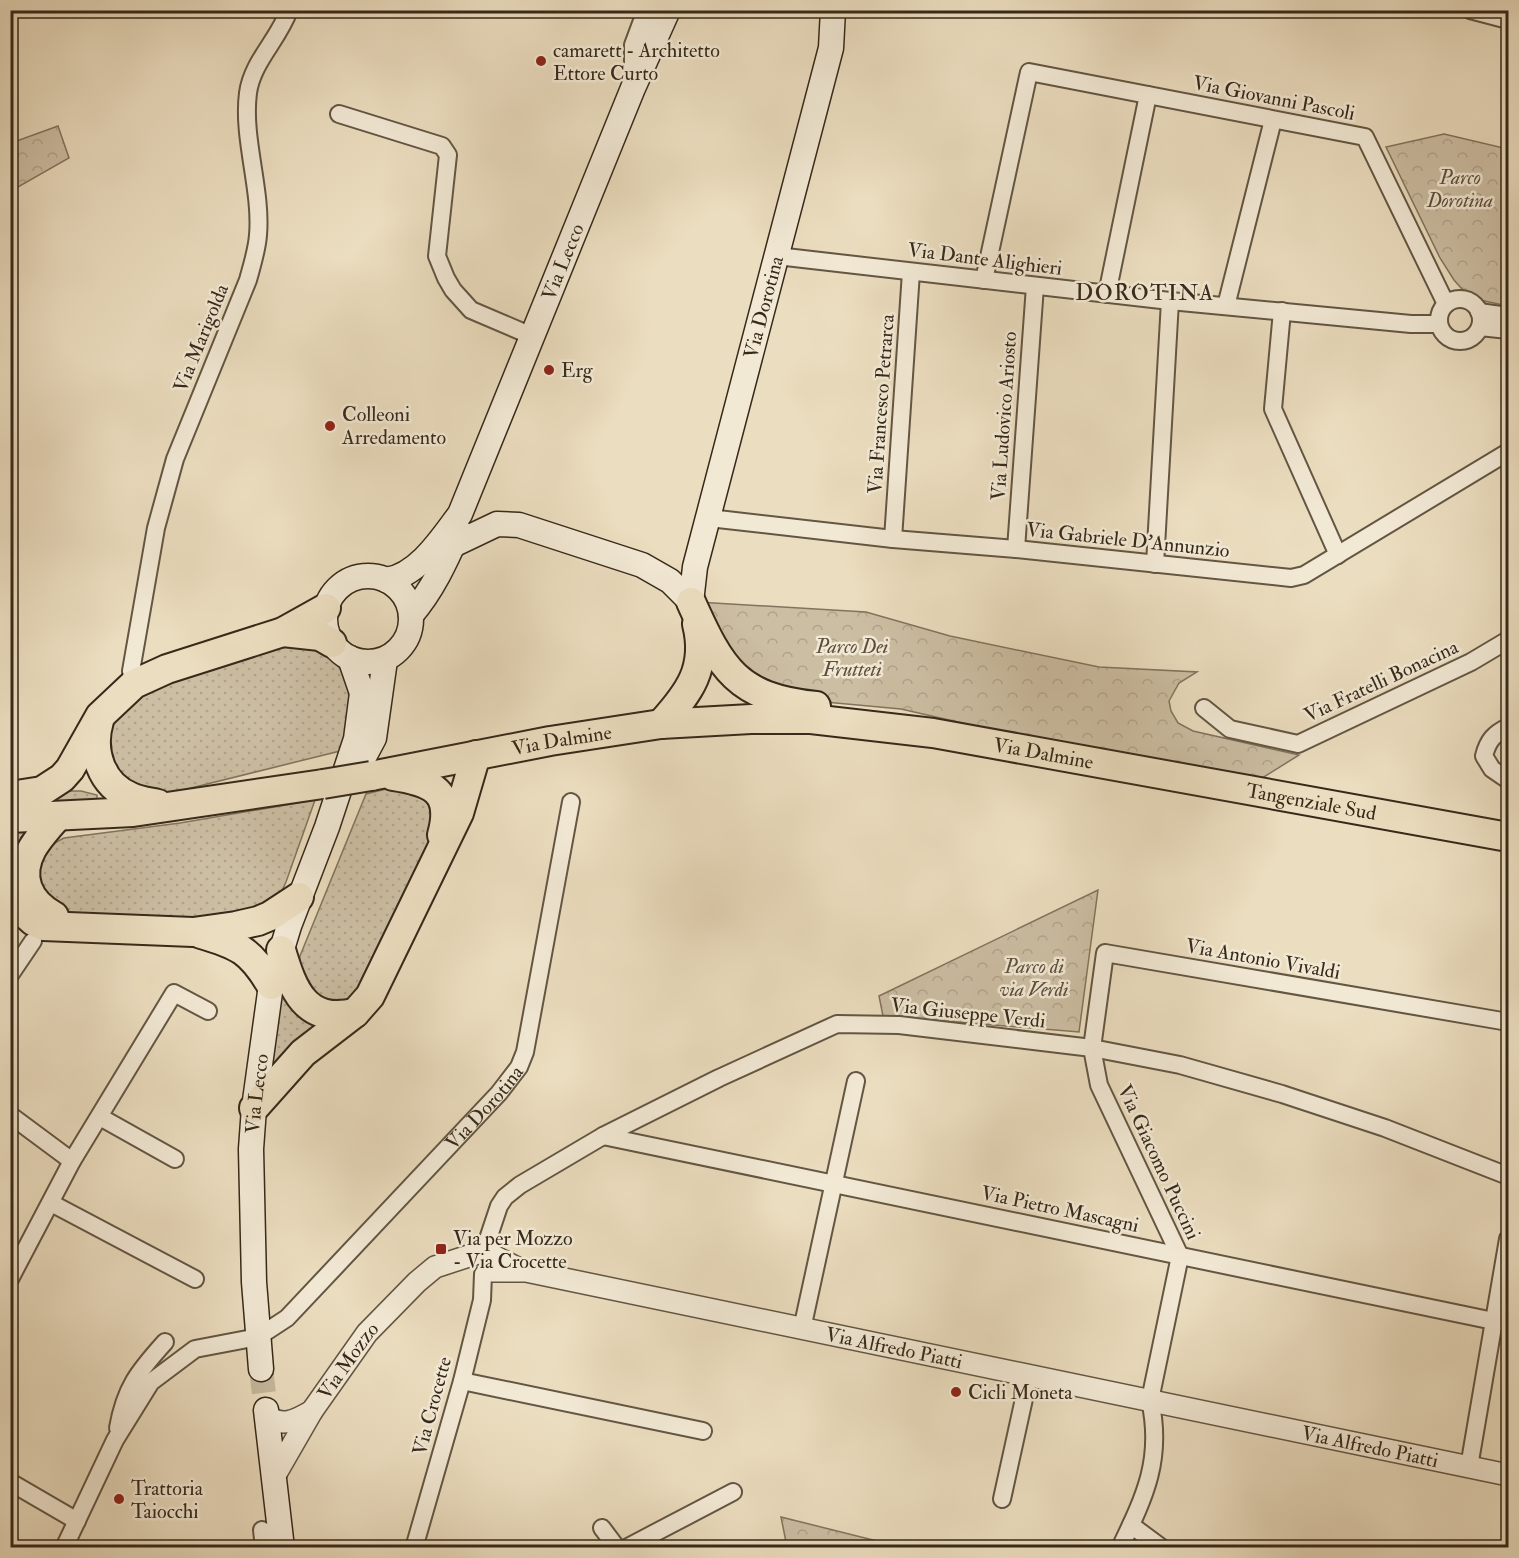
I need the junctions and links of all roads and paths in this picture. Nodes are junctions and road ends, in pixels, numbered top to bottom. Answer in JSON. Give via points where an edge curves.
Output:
{"nodes":[{"id":1,"x":289,"y":10,"type":"edge"},
{"id":2,"x":646,"y":10,"type":"edge"},
{"id":3,"x":668,"y":10,"type":"edge"},
{"id":4,"x":833,"y":10,"type":"edge"},
{"id":5,"x":1470,"y":10,"type":"edge"},
{"id":6,"x":1509,"y":21,"type":"edge"},
{"id":7,"x":633,"y":88,"type":"junction"},
{"id":8,"x":1148,"y":95,"type":"junction"},
{"id":9,"x":339,"y":114,"type":"dead end"},
{"id":10,"x":1272,"y":120,"type":"junction"},
{"id":11,"x":777,"y":256,"type":"junction"},
{"id":12,"x":911,"y":272,"type":"junction"},
{"id":13,"x":984,"y":280,"type":"junction"},
{"id":14,"x":1035,"y":286,"type":"junction"},
{"id":15,"x":1107,"y":294,"type":"junction"},
{"id":16,"x":1170,"y":302,"type":"junction"},
{"id":17,"x":1446,"y":304,"type":"junction"},
{"id":18,"x":1226,"y":306,"type":"junction"},
{"id":19,"x":1282,"y":311,"type":"junction"},
{"id":20,"x":1509,"y":316,"type":"edge"},
{"id":21,"x":1480,"y":319,"type":"junction"},
{"id":22,"x":1438,"y":324,"type":"junction"},
{"id":23,"x":1509,"y":330,"type":"edge"},
{"id":24,"x":532,"y":336,"type":"junction"},
{"id":25,"x":1509,"y":452,"type":"edge"},
{"id":26,"x":460,"y":514,"type":"junction"},
{"id":27,"x":709,"y":518,"type":"junction"},
{"id":28,"x":893,"y":539,"type":"junction"},
{"id":29,"x":453,"y":545,"type":"junction"},
{"id":30,"x":1016,"y":549,"type":"junction"},
{"id":31,"x":1338,"y":555,"type":"junction"},
{"id":32,"x":1155,"y":564,"type":"junction"},
{"id":33,"x":386,"y":579,"type":"junction"},
{"id":34,"x":691,"y":602,"type":"junction"},
{"id":35,"x":326,"y":608,"type":"junction"},
{"id":36,"x":411,"y":615,"type":"junction"},
{"id":37,"x":283,"y":632,"type":"junction"},
{"id":38,"x":1509,"y":640,"type":"edge"},
{"id":39,"x":341,"y":651,"type":"junction"},
{"id":40,"x":386,"y":660,"type":"junction"},
{"id":41,"x":134,"y":684,"type":"junction"},
{"id":42,"x":1204,"y":708,"type":"dead end"},
{"id":43,"x":100,"y":716,"type":"junction"},
{"id":44,"x":661,"y":724,"type":"junction"},
{"id":45,"x":1509,"y":727,"type":"edge"},
{"id":46,"x":476,"y":755,"type":"junction"},
{"id":47,"x":1114,"y":765,"type":"junction"},
{"id":48,"x":376,"y":775,"type":"junction"},
{"id":49,"x":62,"y":778,"type":"junction"},
{"id":50,"x":1509,"y":780,"type":"edge"},
{"id":51,"x":112,"y":785,"type":"junction"},
{"id":52,"x":10,"y":796,"type":"edge"},
{"id":53,"x":570,"y":802,"type":"dead end"},
{"id":54,"x":175,"y":807,"type":"junction"},
{"id":55,"x":58,"y":816,"type":"junction"},
{"id":56,"x":10,"y":818,"type":"edge"},
{"id":57,"x":327,"y":827,"type":"junction"},
{"id":58,"x":1509,"y":837,"type":"edge"},
{"id":59,"x":435,"y":861,"type":"junction"},
{"id":60,"x":299,"y":897,"type":"junction"},
{"id":61,"x":10,"y":900,"type":"edge"},
{"id":62,"x":78,"y":926,"type":"junction"},
{"id":63,"x":193,"y":932,"type":"junction"},
{"id":64,"x":33,"y":941,"type":"dead end"},
{"id":65,"x":281,"y":950,"type":"junction"},
{"id":66,"x":10,"y":975,"type":"edge"},
{"id":67,"x":271,"y":986,"type":"junction"},
{"id":68,"x":208,"y":1011,"type":"dead end"},
{"id":69,"x":355,"y":1013,"type":"junction"},
{"id":70,"x":1509,"y":1022,"type":"edge"},
{"id":71,"x":1092,"y":1048,"type":"junction"},
{"id":72,"x":856,"y":1081,"type":"dead end"},
{"id":73,"x":254,"y":1108,"type":"junction"},
{"id":74,"x":11,"y":1117,"type":"edge"},
{"id":75,"x":100,"y":1117,"type":"junction"},
{"id":76,"x":603,"y":1136,"type":"junction"},
{"id":77,"x":175,"y":1159,"type":"dead end"},
{"id":78,"x":72,"y":1161,"type":"junction"},
{"id":79,"x":1509,"y":1176,"type":"edge"},
{"id":80,"x":834,"y":1184,"type":"junction"},
{"id":81,"x":51,"y":1203,"type":"junction"},
{"id":82,"x":1509,"y":1239,"type":"edge"},
{"id":83,"x":1180,"y":1256,"type":"junction"},
{"id":84,"x":485,"y":1263,"type":"junction"},
{"id":85,"x":10,"y":1279,"type":"edge"},
{"id":86,"x":195,"y":1279,"type":"dead end"},
{"id":87,"x":1501,"y":1323,"type":"edge"},
{"id":88,"x":802,"y":1329,"type":"junction"},
{"id":89,"x":258,"y":1337,"type":"junction"},
{"id":90,"x":165,"y":1342,"type":"dead end"},
{"id":91,"x":261,"y":1369,"type":"tunnel mouth"},
{"id":92,"x":1029,"y":1376,"type":"junction"},
{"id":93,"x":462,"y":1381,"type":"junction"},
{"id":94,"x":1150,"y":1400,"type":"junction"},
{"id":95,"x":312,"y":1412,"type":"junction"},
{"id":96,"x":266,"y":1413,"type":"joint"},
{"id":97,"x":703,"y":1431,"type":"dead end"},
{"id":98,"x":115,"y":1440,"type":"junction"},
{"id":99,"x":1469,"y":1467,"type":"junction"},
{"id":100,"x":1509,"y":1475,"type":"edge"},
{"id":101,"x":274,"y":1478,"type":"junction"},
{"id":102,"x":10,"y":1482,"type":"edge"},
{"id":103,"x":733,"y":1492,"type":"dead end"},
{"id":104,"x":1002,"y":1499,"type":"dead end"},
{"id":105,"x":76,"y":1521,"type":"junction"},
{"id":106,"x":1131,"y":1525,"type":"junction"},
{"id":107,"x":602,"y":1528,"type":"dead end"},
{"id":108,"x":262,"y":1530,"type":"dead end"},
{"id":109,"x":64,"y":1548,"type":"edge"},
{"id":110,"x":264,"y":1548,"type":"edge"},
{"id":111,"x":282,"y":1548,"type":"edge"},
{"id":112,"x":414,"y":1548,"type":"edge"},
{"id":113,"x":617,"y":1548,"type":"edge"},
{"id":114,"x":626,"y":1548,"type":"edge"},
{"id":115,"x":1120,"y":1548,"type":"edge"},
{"id":116,"x":1162,"y":1548,"type":"edge"}],
"edges":[{"from":1,"to":41,"type":"street","name":"Via Marigolda","via":[[248,91],[258,220],[254,257],[169,480],[136,637],[131,671]]},
{"from":2,"to":7,"type":"street","via":[[633,45]]},
{"from":3,"to":7,"type":"main road","name":"Via Lecco"},
{"from":4,"to":11,"type":"main road","name":"Via Dorotina","via":[[831,48]]},
{"from":5,"to":6,"type":"street"},
{"from":7,"to":24,"type":"main road","name":"Via Lecco"},
{"from":8,"to":10,"type":"street","name":"Via Giovanni Pascoli"},
{"from":8,"to":13,"type":"street","name":"Via Giovanni Pascoli","via":[[1029,72]]},
{"from":8,"to":15,"type":"street"},
{"from":9,"to":24,"type":"street","via":[[442,146],[447,155],[437,256],[446,278],[471,310]]},
{"from":10,"to":17,"type":"street","name":"Via Giovanni Pascoli","via":[[1365,138]]},
{"from":10,"to":18,"type":"street"},
{"from":11,"to":12,"type":"street","name":"Via Dante Alighieri"},
{"from":11,"to":27,"type":"main road","name":"Via Dorotina"},
{"from":12,"to":13,"type":"street","name":"Via Dante Alighieri"},
{"from":12,"to":28,"type":"street","name":"Via Francesco Petrarca"},
{"from":13,"to":14,"type":"street","name":"Via Dante Alighieri"},
{"from":14,"to":15,"type":"street","name":"Via Dante Alighieri"},
{"from":14,"to":30,"type":"street","name":"Via Ludovico Ariosto"},
{"from":15,"to":16,"type":"street","name":"Via Dante Alighieri"},
{"from":16,"to":18,"type":"street","name":"Via Dante Alighieri"},
{"from":16,"to":32,"type":"street"},
{"from":17,"to":21,"type":"street","via":[[1464,299],[1473,304]]},
{"from":17,"to":22,"type":"street"},
{"from":18,"to":19,"type":"street","name":"Via Dante Alighieri"},
{"from":19,"to":22,"type":"street","name":"Via Dante Alighieri"},
{"from":19,"to":31,"type":"street","via":[[1274,409]]},
{"from":20,"to":21,"type":"street"},
{"from":21,"to":22,"type":"street","via":[[1471,339],[1461,342],[1443,334]]},
{"from":21,"to":23,"type":"street"},
{"from":24,"to":26,"type":"main road","name":"Via Lecco"},
{"from":25,"to":31,"type":"street","name":"Via Gabriele D'Annunzio"},
{"from":26,"to":29,"type":"main road","name":"Via Lecco","via":[[460,529]]},
{"from":26,"to":33,"type":"main road","name":"Via Lecco","via":[[428,555],[397,578]]},
{"from":27,"to":28,"type":"street","name":"Via Gabriele D'Annunzio"},
{"from":27,"to":34,"type":"main road","name":"Via Dorotina","via":[[694,567]]},
{"from":28,"to":30,"type":"street","name":"Via Gabriele D'Annunzio"},
{"from":29,"to":34,"type":"main road","via":[[497,524],[519,525],[642,565],[670,581]]},
{"from":29,"to":36,"type":"main road","name":"Via Lecco"},
{"from":30,"to":32,"type":"street","name":"Via Gabriele D'Annunzio"},
{"from":31,"to":32,"type":"street","name":"Via Gabriele D'Annunzio","via":[[1304,575],[1290,578]]},
{"from":33,"to":35,"type":"main road","via":[[349,579],[330,596]]},
{"from":33,"to":36,"type":"main road","via":[[400,591]]},
{"from":34,"to":44,"type":"highway","via":[[700,636],[697,674]]},
{"from":34,"to":47,"type":"highway","via":[[711,647],[734,676],[747,686],[784,701],[915,718],[1045,745]]},
{"from":35,"to":37,"type":"highway"},
{"from":35,"to":39,"type":"main road","via":[[325,626]]},
{"from":36,"to":40,"type":"main road","via":[[405,642]]},
{"from":37,"to":39,"type":"highway","via":[[321,636]]},
{"from":37,"to":41,"type":"highway","via":[[167,669]]},
{"from":38,"to":42,"type":"street","name":"Via Fratelli Bonacina","via":[[1298,744],[1230,729]]},
{"from":39,"to":40,"type":"main road","via":[[368,662]]},
{"from":39,"to":57,"type":"main road","name":"Via Lecco","via":[[362,693],[356,739]]},
{"from":40,"to":57,"type":"main road","name":"Via Lecco","via":[[374,738]]},
{"from":41,"to":43,"type":"highway"},
{"from":43,"to":49,"type":"highway"},
{"from":43,"to":51,"type":"highway","via":[[97,754]]},
{"from":44,"to":46,"type":"highway","name":"Via Dalmine"},
{"from":44,"to":47,"type":"highway","name":"Via Dalmine","via":[[821,720],[933,733]]},
{"from":45,"to":50,"type":"street","via":[[1491,738],[1484,756],[1492,769]]},
{"from":46,"to":48,"type":"highway","name":"Via Dalmine"},
{"from":46,"to":59,"type":"highway","via":[[459,813]]},
{"from":47,"to":58,"type":"highway","name":"Tangenziale Sud"},
{"from":48,"to":54,"type":"highway","name":"Via Dalmine","bridge":true},
{"from":48,"to":59,"type":"highway","via":[[424,782],[439,793],[446,820]]},
{"from":49,"to":51,"type":"highway"},
{"from":49,"to":52,"type":"highway","via":[[42,790]]},
{"from":51,"to":54,"type":"highway","via":[[131,797]]},
{"from":53,"to":89,"type":"street","name":"Via Dorotina","via":[[525,1052],[519,1067],[287,1318]]},
{"from":54,"to":55,"type":"highway","name":"Via Dalmine"},
{"from":55,"to":56,"type":"highway","name":"Via Dalmine"},
{"from":55,"to":62,"type":"highway","via":[[31,850],[27,886],[40,908]]},
{"from":57,"to":60,"type":"main road","name":"Via Lecco"},
{"from":59,"to":69,"type":"highway","via":[[370,996]]},
{"from":60,"to":63,"type":"highway","via":[[258,921]]},
{"from":60,"to":65,"type":"main road","name":"Via Lecco"},
{"from":61,"to":62,"type":"highway","via":[[43,926]]},
{"from":62,"to":63,"type":"highway"},
{"from":63,"to":67,"type":"highway","via":[[238,946],[252,957]]},
{"from":64,"to":66,"type":"street"},
{"from":65,"to":67,"type":"main road","name":"Via Lecco"},
{"from":65,"to":69,"type":"highway","via":[[290,980],[303,1001],[329,1015]]},
{"from":67,"to":73,"type":"main road","name":"Via Lecco"},
{"from":68,"to":75,"type":"street","via":[[174,993]]},
{"from":69,"to":73,"type":"highway","via":[[303,1053]]},
{"from":70,"to":71,"type":"street","name":"Via Antonio Vivaldi","via":[[1105,953]]},
{"from":71,"to":76,"type":"street","name":"Via Giuseppe Verdi","via":[[899,1025],[837,1024]]},
{"from":71,"to":79,"type":"street","name":"Via Giuseppe Verdi","via":[[1180,1065],[1282,1094],[1385,1128]]},
{"from":71,"to":83,"type":"street","name":"Via Giacomo Puccini","via":[[1099,1084]]},
{"from":72,"to":80,"type":"street"},
{"from":73,"to":89,"type":"main road","name":"Via Lecco","via":[[251,1149]]},
{"from":74,"to":78,"type":"street"},
{"from":75,"to":77,"type":"street"},
{"from":75,"to":78,"type":"street"},
{"from":76,"to":80,"type":"street","name":"Via Pietro Mascagni"},
{"from":76,"to":84,"type":"street","name":"Via Giuseppe Verdi","via":[[505,1197],[499,1206]]},
{"from":78,"to":81,"type":"street"},
{"from":80,"to":83,"type":"street","name":"Via Pietro Mascagni"},
{"from":80,"to":88,"type":"street"},
{"from":81,"to":85,"type":"street"},
{"from":81,"to":86,"type":"street"},
{"from":82,"to":87,"type":"street"},
{"from":83,"to":87,"type":"street","name":"Via Pietro Mascagni"},
{"from":83,"to":94,"type":"street","name":"Via Giacomo Puccini"},
{"from":84,"to":88,"type":"street","name":"Via Alfredo Piatti"},
{"from":84,"to":93,"type":"street","name":"Via Crocette","via":[[482,1300]]},
{"from":84,"to":95,"type":"street","name":"Via Mozzo","via":[[444,1263],[417,1282],[366,1333]]},
{"from":87,"to":99,"type":"street"},
{"from":88,"to":92,"type":"street","name":"Via Alfredo Piatti"},
{"from":89,"to":91,"type":"main road","name":"Via Lecco"},
{"from":89,"to":98,"type":"street","via":[[195,1349],[173,1364],[151,1382]]},
{"from":90,"to":98,"type":"street","via":[[130,1386]]},
{"from":92,"to":94,"type":"street","name":"Via Alfredo Piatti"},
{"from":92,"to":104,"type":"street"},
{"from":93,"to":97,"type":"street"},
{"from":93,"to":112,"type":"street","name":"Via Crocette"},
{"from":94,"to":99,"type":"street","name":"Via Alfredo Piatti"},
{"from":94,"to":106,"type":"street","name":"Via Giacomo Puccini","via":[[1154,1417],[1152,1473]]},
{"from":95,"to":96,"type":"street","via":[[292,1422],[279,1422]]},
{"from":95,"to":101,"type":"street","name":"Via Mozzo"},
{"from":96,"to":101,"type":"main road"},
{"from":98,"to":105,"type":"street"},
{"from":99,"to":100,"type":"street","name":"Via Alfredo Piatti"},
{"from":101,"to":111,"type":"main road"},
{"from":102,"to":105,"type":"street"},
{"from":103,"to":114,"type":"street"},
{"from":105,"to":109,"type":"street"},
{"from":106,"to":115,"type":"street","name":"Via Giacomo Puccini"},
{"from":106,"to":116,"type":"street"},
{"from":107,"to":113,"type":"street"},
{"from":108,"to":110,"type":"street"}]}
